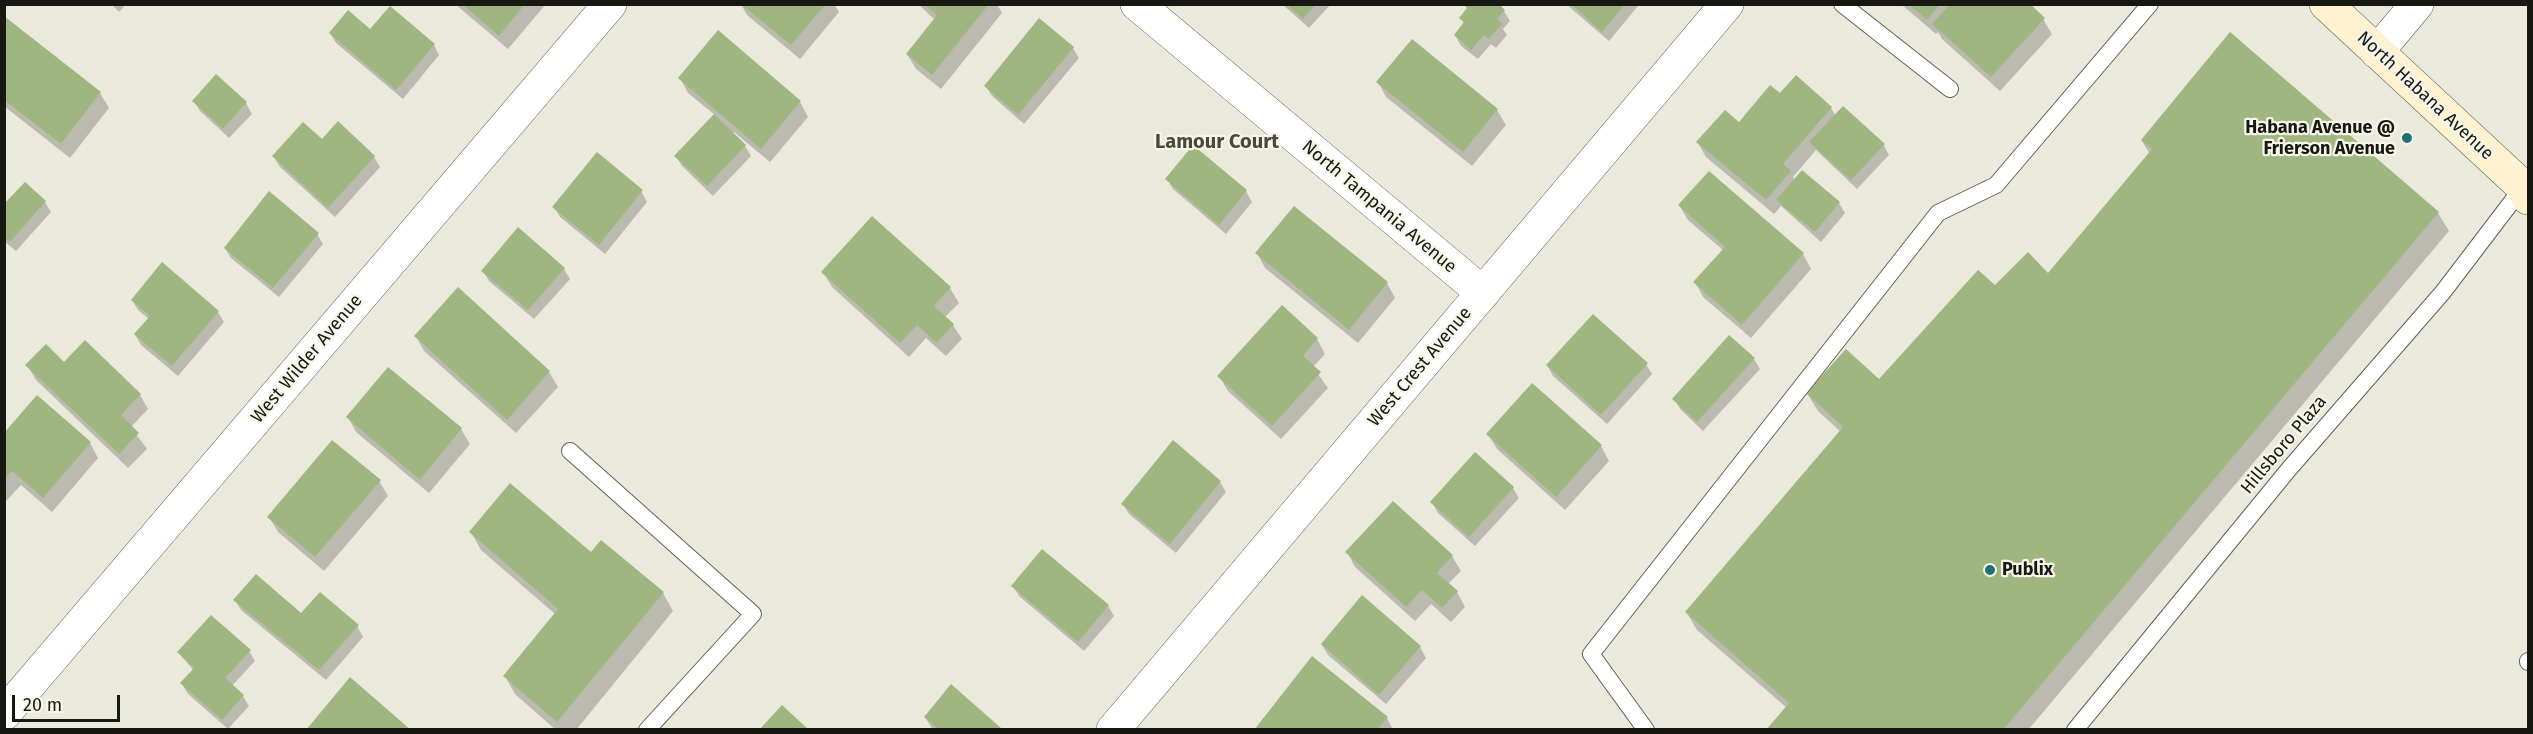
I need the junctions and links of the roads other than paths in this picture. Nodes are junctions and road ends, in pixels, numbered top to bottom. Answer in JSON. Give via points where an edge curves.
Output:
{"nodes":[{"id":1,"x":610,"y":4,"type":"edge"},
{"id":2,"x":1137,"y":4,"type":"edge"},
{"id":3,"x":1727,"y":4,"type":"edge"},
{"id":4,"x":1842,"y":4,"type":"edge"},
{"id":5,"x":2150,"y":4,"type":"edge"},
{"id":6,"x":2326,"y":4,"type":"edge"},
{"id":7,"x":2418,"y":4,"type":"edge"},
{"id":8,"x":2378,"y":52,"type":"junction"},
{"id":9,"x":1950,"y":89,"type":"dead end"},
{"id":10,"x":2527,"y":191,"type":"edge"},
{"id":11,"x":1483,"y":293,"type":"junction"},
{"id":12,"x":570,"y":451,"type":"dead end"},
{"id":13,"x":4,"y":714,"type":"edge"},
{"id":14,"x":647,"y":729,"type":"edge"},
{"id":15,"x":1113,"y":729,"type":"edge"},
{"id":16,"x":1646,"y":729,"type":"edge"},
{"id":17,"x":2075,"y":729,"type":"edge"}],
"edges":[{"from":1,"to":13,"type":"street","name":"West Wilder Avenue"},
{"from":2,"to":11,"type":"street","name":"North Tampania Avenue"},
{"from":3,"to":11,"type":"street","name":"West Crest Avenue"},
{"from":4,"to":9,"type":"lane"},
{"from":5,"to":16,"type":"lane","via":[[1996,185],[1938,213],[1591,654]]},
{"from":6,"to":8,"type":"street","name":"North Habana Avenue"},
{"from":7,"to":8,"type":"street"},
{"from":8,"to":10,"type":"street","name":"North Habana Avenue"},
{"from":10,"to":17,"type":"lane","name":"Hillsboro Plaza","via":[[2282,477]]},
{"from":11,"to":15,"type":"street","name":"West Crest Avenue"},
{"from":12,"to":14,"type":"lane","via":[[753,614]]}]}
